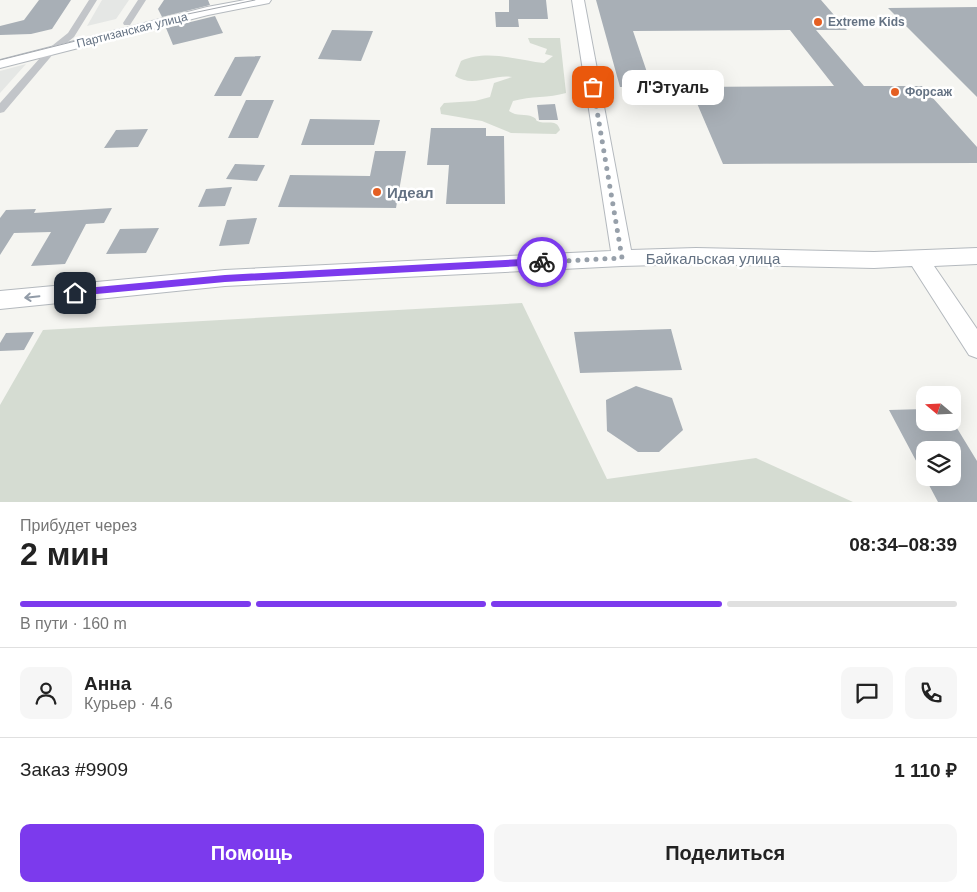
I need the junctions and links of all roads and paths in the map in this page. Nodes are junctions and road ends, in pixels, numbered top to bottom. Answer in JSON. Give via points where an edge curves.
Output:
{"nodes":[{"id":1,"x":93,"y":0,"type":"edge"},
{"id":2,"x":142,"y":0,"type":"edge"},
{"id":3,"x":233,"y":0,"type":"edge"},
{"id":4,"x":265,"y":0,"type":"edge"},
{"id":5,"x":578,"y":0,"type":"edge"},
{"id":6,"x":126,"y":22,"type":"junction"},
{"id":7,"x":71,"y":35,"type":"junction"},
{"id":8,"x":51,"y":51,"type":"junction"},
{"id":9,"x":0,"y":53,"type":"edge"},
{"id":10,"x":0,"y":64,"type":"edge"},
{"id":11,"x":0,"y":110,"type":"edge"},
{"id":12,"x":977,"y":256,"type":"edge"},
{"id":13,"x":917,"y":257,"type":"junction"},
{"id":14,"x":622,"y":258,"type":"junction"},
{"id":15,"x":0,"y":300,"type":"edge"},
{"id":16,"x":977,"y":348,"type":"edge"}],
"edges":[{"from":1,"to":7,"type":"street"},
{"from":2,"to":6,"type":"street"},
{"from":3,"to":6,"type":"street","name":"Партизанская улица"},
{"from":4,"to":8,"type":"street","name":"Партизанская улица","via":[[207,10]]},
{"from":5,"to":14,"type":"street"},
{"from":6,"to":7,"type":"street","name":"Партизанская улица"},
{"from":7,"to":8,"type":"street"},
{"from":7,"to":9,"type":"street","name":"Партизанская улица"},
{"from":8,"to":10,"type":"street","name":"Партизанская улица"},
{"from":8,"to":11,"type":"street"},
{"from":12,"to":13,"type":"street","name":"Байкальская улица"},
{"from":13,"to":14,"type":"street","name":"Байкальская улица","via":[[874,260],[696,256]]},
{"from":13,"to":16,"type":"street"},
{"from":14,"to":15,"type":"street","name":"Байкальская улица","one_way":true,"via":[[225,278]]}]}
